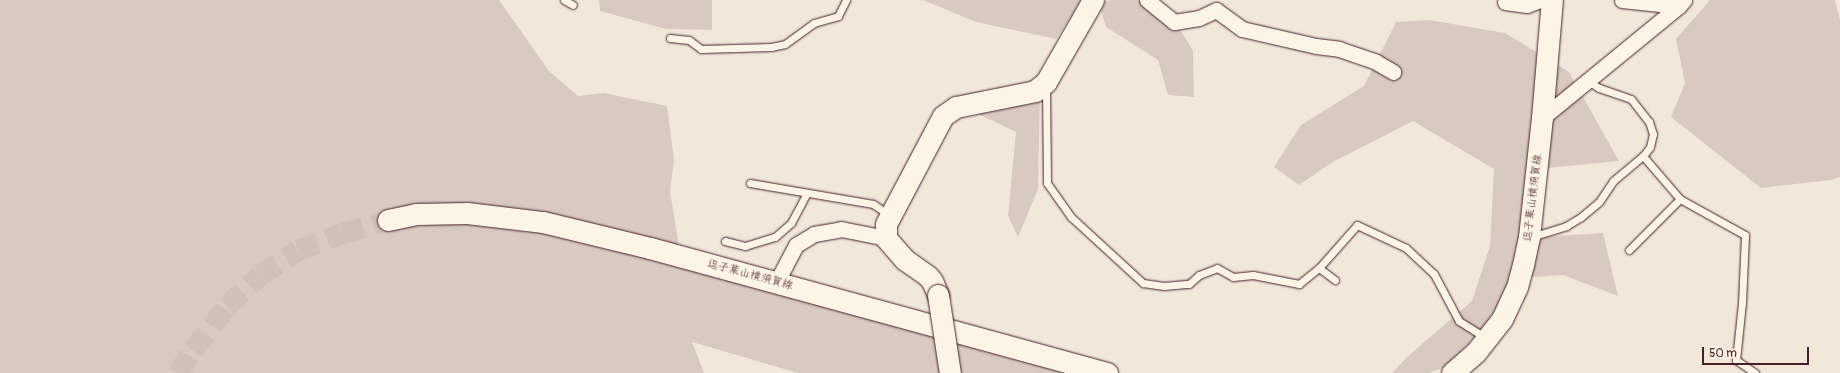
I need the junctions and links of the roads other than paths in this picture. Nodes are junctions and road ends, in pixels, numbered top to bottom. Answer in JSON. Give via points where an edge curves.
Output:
{"nodes":[{"id":1,"x":564,"y":0,"type":"edge"},
{"id":2,"x":846,"y":0,"type":"edge"},
{"id":3,"x":1093,"y":0,"type":"edge"},
{"id":4,"x":1147,"y":0,"type":"edge"},
{"id":5,"x":1540,"y":0,"type":"edge"},
{"id":6,"x":1552,"y":0,"type":"edge"},
{"id":7,"x":1622,"y":0,"type":"edge"},
{"id":8,"x":1505,"y":2,"type":"dead end"},
{"id":9,"x":1682,"y":3,"type":"edge"},
{"id":10,"x":573,"y":5,"type":"dead end"},
{"id":11,"x":670,"y":38,"type":"dead end"},
{"id":12,"x":1393,"y":72,"type":"dead end"},
{"id":13,"x":1588,"y":81,"type":"junction"},
{"id":14,"x":1046,"y":82,"type":"junction"},
{"id":15,"x":1542,"y":118,"type":"junction"},
{"id":16,"x":1643,"y":156,"type":"junction"},
{"id":17,"x":750,"y":183,"type":"dead end"},
{"id":18,"x":807,"y":193,"type":"junction"},
{"id":19,"x":1680,"y":199,"type":"junction"},
{"id":20,"x":890,"y":216,"type":"junction"},
{"id":21,"x":388,"y":220,"type":"tunnel mouth"},
{"id":22,"x":1529,"y":237,"type":"junction"},
{"id":23,"x":886,"y":238,"type":"junction"},
{"id":24,"x":725,"y":241,"type":"dead end"},
{"id":25,"x":1629,"y":250,"type":"dead end"},
{"id":26,"x":1319,"y":268,"type":"junction"},
{"id":27,"x":1335,"y":280,"type":"dead end"},
{"id":28,"x":776,"y":282,"type":"junction"},
{"id":29,"x":1487,"y":338,"type":"junction"},
{"id":30,"x":950,"y":373,"type":"edge"},
{"id":31,"x":1107,"y":373,"type":"edge"},
{"id":32,"x":1452,"y":373,"type":"edge"},
{"id":33,"x":1754,"y":373,"type":"edge"}],
"edges":[{"from":1,"to":10,"type":"lane"},
{"from":2,"to":11,"type":"lane","via":[[838,16],[814,24],[785,44],[701,50],[689,40]]},
{"from":3,"to":14,"type":"main road"},
{"from":4,"to":12,"type":"street","via":[[1174,22],[1199,18],[1216,10],[1242,28],[1339,49],[1376,62]]},
{"from":5,"to":8,"type":"street","via":[[1527,5]]},
{"from":6,"to":15,"type":"main road","name":"逗子葉山横須賀線"},
{"from":7,"to":9,"type":"street"},
{"from":9,"to":13,"type":"street"},
{"from":13,"to":15,"type":"street"},
{"from":13,"to":16,"type":"lane","via":[[1599,88],[1631,99],[1641,109],[1649,122],[1652,134],[1650,147]]},
{"from":14,"to":20,"type":"main road","via":[[1035,91],[956,107],[943,116]]},
{"from":14,"to":26,"type":"lane","via":[[1047,183],[1071,217],[1143,283],[1164,286],[1189,284],[1199,275],[1217,268],[1233,277],[1253,276],[1299,284]]},
{"from":15,"to":22,"type":"main road","name":"逗子葉山横須賀線"},
{"from":16,"to":19,"type":"lane"},
{"from":16,"to":22,"type":"lane","via":[[1613,181],[1599,202],[1581,217],[1566,226]]},
{"from":17,"to":18,"type":"lane"},
{"from":18,"to":20,"type":"lane","via":[[872,204]]},
{"from":18,"to":24,"type":"lane","via":[[791,223],[775,237],[745,246]]},
{"from":19,"to":25,"type":"lane"},
{"from":19,"to":33,"type":"lane","via":[[1745,235],[1736,360]]},
{"from":20,"to":23,"type":"main road","via":[[886,224]]},
{"from":21,"to":28,"type":"main road","name":"逗子葉山横須賀線","via":[[416,214],[467,214],[543,222]]},
{"from":22,"to":29,"type":"main road","name":"逗子葉山横須賀線","via":[[1517,287],[1502,319]]},
{"from":23,"to":28,"type":"street","via":[[841,229],[814,234],[796,245]]},
{"from":23,"to":30,"type":"main road","bridge":true,"via":[[905,260],[932,281],[938,295]]},
{"from":26,"to":27,"type":"lane"},
{"from":26,"to":29,"type":"lane","via":[[1357,225],[1406,248],[1434,274],[1459,321]]},
{"from":28,"to":31,"type":"main road","name":"逗子葉山横須賀線"},
{"from":29,"to":32,"type":"main road","name":"逗子葉山横須賀線","via":[[1476,352]]}]}
